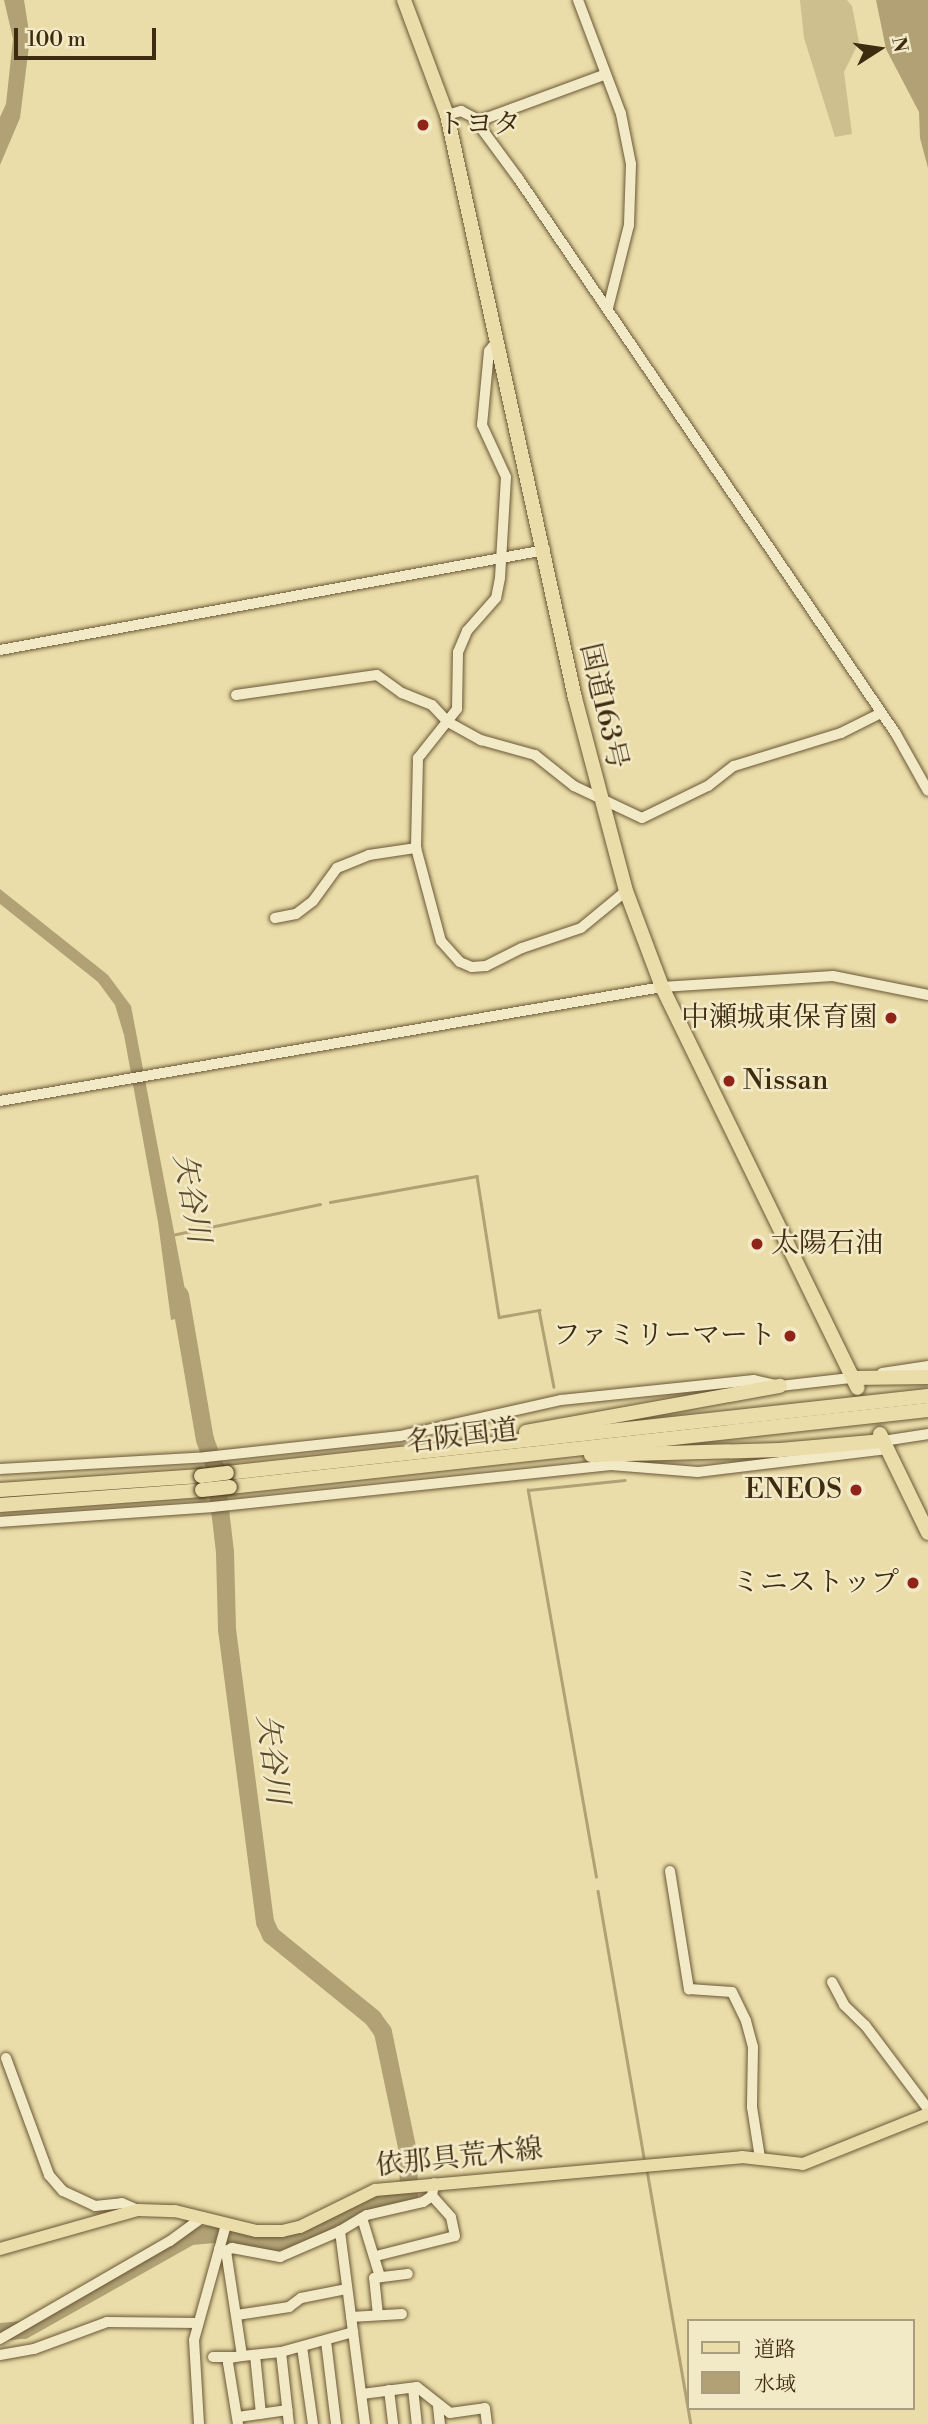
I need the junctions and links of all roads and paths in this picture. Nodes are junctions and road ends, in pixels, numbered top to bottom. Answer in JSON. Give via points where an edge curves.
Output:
{"nodes":[{"id":1,"x":404,"y":0,"type":"edge"},
{"id":2,"x":579,"y":0,"type":"edge"},
{"id":3,"x":604,"y":75,"type":"junction"},
{"id":4,"x":447,"y":115,"type":"junction"},
{"id":5,"x":477,"y":122,"type":"junction"},
{"id":6,"x":608,"y":309,"type":"junction"},
{"id":7,"x":498,"y":340,"type":"junction"},
{"id":8,"x":545,"y":550,"type":"junction"},
{"id":9,"x":503,"y":559,"type":"junction"},
{"id":10,"x":0,"y":650,"type":"edge"},
{"id":11,"x":236,"y":695,"type":"dead end"},
{"id":12,"x":881,"y":713,"type":"junction"},
{"id":13,"x":448,"y":722,"type":"junction"},
{"id":14,"x":928,"y":792,"type":"edge"},
{"id":15,"x":599,"y":799,"type":"junction"},
{"id":16,"x":416,"y":848,"type":"junction"},
{"id":17,"x":626,"y":891,"type":"junction"},
{"id":18,"x":275,"y":918,"type":"dead end"},
{"id":19,"x":662,"y":987,"type":"junction"},
{"id":20,"x":928,"y":995,"type":"edge"},
{"id":21,"x":0,"y":1101,"type":"edge"},
{"id":22,"x":928,"y":1366,"type":"edge"},
{"id":23,"x":928,"y":1377,"type":"edge"},
{"id":24,"x":856,"y":1383,"type":"junction"},
{"id":25,"x":780,"y":1386,"type":"junction"},
{"id":26,"x":928,"y":1396,"type":"edge"},
{"id":27,"x":928,"y":1410,"type":"edge"},
{"id":28,"x":928,"y":1434,"type":"edge"},
{"id":29,"x":883,"y":1441,"type":"junction"},
{"id":30,"x":438,"y":1449,"type":"junction"},
{"id":31,"x":211,"y":1456,"type":"junction"},
{"id":32,"x":0,"y":1469,"type":"edge"},
{"id":33,"x":402,"y":1469,"type":"junction"},
{"id":34,"x":229,"y":1480,"type":"junction"},
{"id":35,"x":201,"y":1483,"type":"junction"},
{"id":36,"x":0,"y":1490,"type":"edge"},
{"id":37,"x":0,"y":1505,"type":"edge"},
{"id":38,"x":218,"y":1506,"type":"junction"},
{"id":39,"x":0,"y":1522,"type":"edge"},
{"id":40,"x":928,"y":1533,"type":"edge"},
{"id":41,"x":670,"y":1871,"type":"dead end"},
{"id":42,"x":832,"y":1982,"type":"dead end"},
{"id":43,"x":6,"y":2059,"type":"dead end"},
{"id":44,"x":928,"y":2111,"type":"edge"},
{"id":45,"x":760,"y":2158,"type":"junction"},
{"id":46,"x":433,"y":2189,"type":"junction"},
{"id":47,"x":138,"y":2210,"type":"junction"},
{"id":48,"x":202,"y":2217,"type":"junction"},
{"id":49,"x":362,"y":2218,"type":"junction"},
{"id":50,"x":340,"y":2231,"type":"junction"},
{"id":51,"x":223,"y":2240,"type":"junction"},
{"id":52,"x":0,"y":2249,"type":"edge"},
{"id":53,"x":376,"y":2256,"type":"junction"},
{"id":54,"x":408,"y":2274,"type":"dead end"},
{"id":55,"x":380,"y":2277,"type":"junction"},
{"id":56,"x":347,"y":2289,"type":"junction"},
{"id":57,"x":402,"y":2314,"type":"dead end"},
{"id":58,"x":237,"y":2315,"type":"junction"},
{"id":59,"x":377,"y":2315,"type":"junction"},
{"id":60,"x":351,"y":2318,"type":"junction"},
{"id":61,"x":197,"y":2323,"type":"junction"},
{"id":62,"x":353,"y":2332,"type":"junction"},
{"id":63,"x":2,"y":2337,"type":"edge"},
{"id":64,"x":326,"y":2341,"type":"junction"},
{"id":65,"x":302,"y":2347,"type":"junction"},
{"id":66,"x":281,"y":2352,"type":"junction"},
{"id":67,"x":0,"y":2355,"type":"edge"},
{"id":68,"x":255,"y":2355,"type":"junction"},
{"id":69,"x":213,"y":2357,"type":"dead end"},
{"id":70,"x":237,"y":2357,"type":"junction"},
{"id":71,"x":413,"y":2388,"type":"junction"},
{"id":72,"x":389,"y":2390,"type":"junction"},
{"id":73,"x":362,"y":2394,"type":"junction"},
{"id":74,"x":438,"y":2406,"type":"junction"},
{"id":75,"x":288,"y":2410,"type":"junction"},
{"id":76,"x":461,"y":2412,"type":"junction"},
{"id":77,"x":261,"y":2414,"type":"junction"},
{"id":78,"x":238,"y":2420,"type":"edge"},
{"id":79,"x":199,"y":2424,"type":"edge"},
{"id":80,"x":289,"y":2424,"type":"edge"},
{"id":81,"x":313,"y":2424,"type":"edge"},
{"id":82,"x":336,"y":2424,"type":"edge"},
{"id":83,"x":365,"y":2424,"type":"edge"},
{"id":84,"x":393,"y":2424,"type":"edge"},
{"id":85,"x":417,"y":2424,"type":"edge"},
{"id":86,"x":440,"y":2424,"type":"edge"},
{"id":87,"x":463,"y":2424,"type":"edge"},
{"id":88,"x":487,"y":2424,"type":"edge"}],
"edges":[{"from":1,"to":4,"type":"highway","name":"国道163号"},
{"from":2,"to":3,"type":"street"},
{"from":3,"to":5,"type":"street"},
{"from":3,"to":6,"type":"street","via":[[627,134],[631,164],[629,225]]},
{"from":4,"to":5,"type":"street","via":[[468,113]]},
{"from":4,"to":7,"type":"highway","name":"国道163号"},
{"from":5,"to":6,"type":"street"},
{"from":6,"to":12,"type":"street"},
{"from":7,"to":8,"type":"highway","name":"国道163号"},
{"from":7,"to":9,"type":"street","via":[[489,351],[482,425],[506,477]]},
{"from":8,"to":9,"type":"street"},
{"from":8,"to":15,"type":"highway","name":"国道163号"},
{"from":9,"to":10,"type":"street"},
{"from":9,"to":13,"type":"street","via":[[496,598],[467,631],[458,652],[459,699]]},
{"from":11,"to":13,"type":"street","via":[[377,676],[432,705]]},
{"from":12,"to":14,"type":"street"},
{"from":12,"to":15,"type":"street","via":[[841,733],[734,766],[708,786],[642,818]]},
{"from":13,"to":15,"type":"street","via":[[481,740],[545,760],[563,778]]},
{"from":13,"to":16,"type":"street","via":[[418,758]]},
{"from":15,"to":17,"type":"highway","name":"国道163号"},
{"from":16,"to":17,"type":"street","via":[[422,855],[441,941],[460,962],[472,967],[486,966],[582,928]]},
{"from":16,"to":18,"type":"street","via":[[369,855],[337,868],[313,901],[296,914]]},
{"from":17,"to":19,"type":"highway","name":"国道163号"},
{"from":19,"to":20,"type":"street","via":[[833,976]]},
{"from":19,"to":21,"type":"street"},
{"from":19,"to":24,"type":"highway","name":"国道163号"},
{"from":22,"to":24,"type":"street"},
{"from":23,"to":24,"type":"highway"},
{"from":24,"to":25,"type":"street"},
{"from":25,"to":30,"type":"highway"},
{"from":25,"to":31,"type":"street","via":[[754,1380],[603,1403],[522,1405],[400,1436]]},
{"from":26,"to":30,"type":"highway","name":"名阪国道"},
{"from":27,"to":33,"type":"highway","name":"名阪国道"},
{"from":28,"to":29,"type":"street"},
{"from":29,"to":33,"type":"highway"},
{"from":29,"to":38,"type":"street","via":[[698,1472],[611,1465]]},
{"from":29,"to":40,"type":"highway"},
{"from":30,"to":34,"type":"highway","name":"名阪国道"},
{"from":31,"to":32,"type":"street"},
{"from":31,"to":38,"type":"street"},
{"from":33,"to":34,"type":"highway","name":"名阪国道"},
{"from":34,"to":35,"type":"highway","name":"名阪国道","bridge":true},
{"from":35,"to":36,"type":"highway","name":"名阪国道"},
{"from":35,"to":37,"type":"highway","name":"名阪国道"},
{"from":38,"to":39,"type":"street"},
{"from":41,"to":45,"type":"street","via":[[689,1989],[732,1992],[746,2021],[753,2047],[752,2107]]},
{"from":42,"to":44,"type":"street","via":[[844,2006],[865,2025]]},
{"from":43,"to":47,"type":"street","via":[[49,2175],[63,2191],[95,2206],[122,2203]]},
{"from":44,"to":45,"type":"main road","name":"依那具荒木線","via":[[803,2164]]},
{"from":45,"to":46,"type":"main road","name":"依那具荒木線"},
{"from":46,"to":49,"type":"street"},
{"from":46,"to":51,"type":"main road","name":"依那具荒木線","via":[[412,2185],[359,2195],[300,2227]]},
{"from":46,"to":53,"type":"street","via":[[451,2217],[455,2236]]},
{"from":47,"to":48,"type":"main road","name":"依那具荒木線"},
{"from":47,"to":52,"type":"main road","name":"依那具荒木線"},
{"from":48,"to":51,"type":"main road","name":"依那具荒木線"},
{"from":48,"to":63,"type":"street","via":[[170,2241]]},
{"from":49,"to":50,"type":"street"},
{"from":49,"to":53,"type":"street"},
{"from":50,"to":51,"type":"street","via":[[280,2257],[232,2248]]},
{"from":50,"to":56,"type":"street"},
{"from":51,"to":58,"type":"street"},
{"from":51,"to":61,"type":"street"},
{"from":53,"to":55,"type":"street"},
{"from":54,"to":55,"type":"street"},
{"from":55,"to":59,"type":"street","via":[[374,2278]]},
{"from":56,"to":58,"type":"street","via":[[301,2298],[289,2307]]},
{"from":56,"to":60,"type":"street"},
{"from":57,"to":59,"type":"street"},
{"from":58,"to":70,"type":"street"},
{"from":59,"to":60,"type":"street"},
{"from":60,"to":62,"type":"street"},
{"from":61,"to":67,"type":"street","via":[[107,2322],[34,2349]]},
{"from":61,"to":79,"type":"street"},
{"from":62,"to":64,"type":"street"},
{"from":62,"to":73,"type":"street"},
{"from":64,"to":65,"type":"street"},
{"from":64,"to":82,"type":"street"},
{"from":65,"to":66,"type":"street"},
{"from":65,"to":81,"type":"street"},
{"from":66,"to":68,"type":"street"},
{"from":66,"to":75,"type":"street"},
{"from":68,"to":70,"type":"street"},
{"from":68,"to":77,"type":"street"},
{"from":69,"to":70,"type":"street"},
{"from":70,"to":78,"type":"street","via":[[228,2363]]},
{"from":71,"to":72,"type":"street"},
{"from":71,"to":74,"type":"street"},
{"from":71,"to":85,"type":"street"},
{"from":72,"to":73,"type":"street"},
{"from":72,"to":84,"type":"street"},
{"from":73,"to":83,"type":"street"},
{"from":74,"to":76,"type":"street","via":[[450,2413]]},
{"from":74,"to":86,"type":"street"},
{"from":75,"to":77,"type":"street"},
{"from":75,"to":80,"type":"street"},
{"from":76,"to":87,"type":"street"},
{"from":76,"to":88,"type":"street","via":[[485,2408]]},
{"from":77,"to":78,"type":"street"}]}
